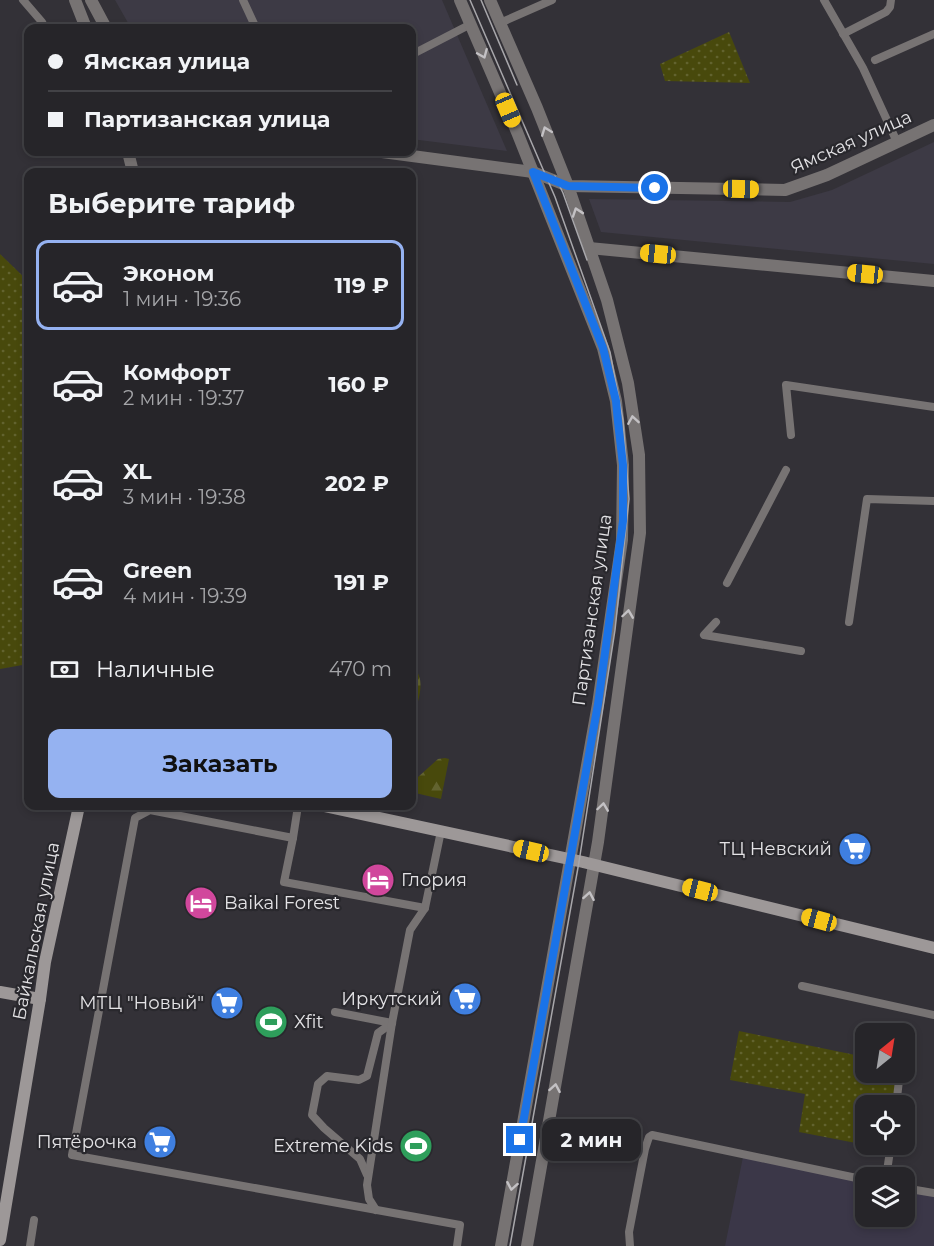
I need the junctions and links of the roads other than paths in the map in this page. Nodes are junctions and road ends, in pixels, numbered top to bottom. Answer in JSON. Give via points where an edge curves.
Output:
{"nodes":[{"id":1,"x":22,"y":0,"type":"edge"},
{"id":2,"x":75,"y":0,"type":"edge"},
{"id":3,"x":91,"y":0,"type":"edge"},
{"id":4,"x":243,"y":0,"type":"edge"},
{"id":5,"x":460,"y":0,"type":"edge"},
{"id":6,"x":490,"y":0,"type":"edge"},
{"id":7,"x":552,"y":0,"type":"edge"},
{"id":8,"x":824,"y":0,"type":"edge"},
{"id":9,"x":891,"y":0,"type":"edge"},
{"id":10,"x":500,"y":22,"type":"junction"},
{"id":11,"x":43,"y":24,"type":"edge"},
{"id":12,"x":84,"y":24,"type":"edge"},
{"id":13,"x":104,"y":24,"type":"edge"},
{"id":14,"x":254,"y":24,"type":"edge"},
{"id":15,"x":471,"y":24,"type":"junction"},
{"id":16,"x":934,"y":33,"type":"edge"},
{"id":17,"x":843,"y":34,"type":"junction"},
{"id":18,"x":416,"y":52,"type":"edge"},
{"id":19,"x":875,"y":60,"type":"dead end"},
{"id":20,"x":934,"y":125,"type":"edge"},
{"id":21,"x":897,"y":142,"type":"junction"},
{"id":22,"x":412,"y":156,"type":"edge"},
{"id":23,"x":533,"y":172,"type":"junction"},
{"id":24,"x":568,"y":186,"type":"junction"},
{"id":25,"x":589,"y":248,"type":"junction"},
{"id":26,"x":934,"y":281,"type":"edge"},
{"id":27,"x":934,"y":407,"type":"edge"},
{"id":28,"x":791,"y":435,"type":"dead end"},
{"id":29,"x":786,"y":470,"type":"dead end"},
{"id":30,"x":934,"y":501,"type":"edge"},
{"id":31,"x":727,"y":583,"type":"dead end"},
{"id":32,"x":716,"y":622,"type":"dead end"},
{"id":33,"x":849,"y":622,"type":"dead end"},
{"id":34,"x":801,"y":651,"type":"dead end"},
{"id":35,"x":78,"y":810,"type":"edge"},
{"id":36,"x":297,"y":810,"type":"edge"},
{"id":37,"x":343,"y":810,"type":"edge"},
{"id":38,"x":441,"y":831,"type":"junction"},
{"id":39,"x":293,"y":838,"type":"junction"},
{"id":40,"x":569,"y":860,"type":"junction"},
{"id":41,"x":594,"y":865,"type":"junction"},
{"id":42,"x":425,"y":908,"type":"junction"},
{"id":43,"x":934,"y":948,"type":"edge"},
{"id":44,"x":802,"y":986,"type":"dead end"},
{"id":45,"x":0,"y":992,"type":"edge"},
{"id":46,"x":40,"y":999,"type":"junction"},
{"id":47,"x":335,"y":1012,"type":"dead end"},
{"id":48,"x":934,"y":1015,"type":"edge"},
{"id":49,"x":392,"y":1023,"type":"junction"},
{"id":50,"x":368,"y":1177,"type":"junction"},
{"id":51,"x":855,"y":1178,"type":"edge"},
{"id":52,"x":915,"y":1190,"type":"edge"},
{"id":53,"x":934,"y":1193,"type":"edge"},
{"id":54,"x":376,"y":1210,"type":"junction"},
{"id":55,"x":34,"y":1220,"type":"dead end"},
{"id":56,"x":0,"y":1240,"type":"edge"},
{"id":57,"x":30,"y":1246,"type":"edge"},
{"id":58,"x":457,"y":1246,"type":"edge"},
{"id":59,"x":501,"y":1246,"type":"edge"},
{"id":60,"x":527,"y":1246,"type":"edge"},
{"id":61,"x":630,"y":1246,"type":"edge"}],
"edges":[{"from":1,"to":11,"type":"lane"},
{"from":2,"to":12,"type":"street"},
{"from":3,"to":13,"type":"street"},
{"from":4,"to":14,"type":"lane"},
{"from":5,"to":15,"type":"street","name":"Партизанская улица"},
{"from":6,"to":10,"type":"street","name":"Партизанская улица"},
{"from":7,"to":10,"type":"lane"},
{"from":8,"to":17,"type":"lane"},
{"from":9,"to":17,"type":"lane","via":[[886,12]]},
{"from":24,"to":10,"type":"street","name":"Партизанская улица","one_way":true},
{"from":15,"to":18,"type":"lane"},
{"from":15,"to":23,"type":"street","name":"Партизанская улица","one_way":true},
{"from":16,"to":19,"type":"lane"},
{"from":17,"to":21,"type":"lane"},
{"from":20,"to":21,"type":"street","name":"Ямская улица"},
{"from":21,"to":24,"type":"street","name":"Ямская улица","via":[[785,190]]},
{"from":22,"to":23,"type":"street","name":"Ямская улица"},
{"from":23,"to":24,"type":"street","name":"Ямская улица"},
{"from":23,"to":40,"type":"street","name":"Партизанская улица","via":[[603,348],[616,401],[623,465],[622,540],[598,704]]},
{"from":25,"to":24,"type":"street","name":"Партизанская улица","one_way":true},
{"from":25,"to":26,"type":"street"},
{"from":41,"to":25,"type":"street","name":"Партизанская улица","one_way":true,"via":[[640,533],[639,455],[627,382],[607,300]]},
{"from":27,"to":28,"type":"lane","via":[[786,386]]},
{"from":29,"to":31,"type":"lane"},
{"from":30,"to":33,"type":"lane","via":[[867,499]]},
{"from":32,"to":34,"type":"lane","via":[[704,635]]},
{"from":35,"to":46,"type":"main road","name":"Байкальская улица"},
{"from":36,"to":39,"type":"lane"},
{"from":37,"to":38,"type":"main road"},
{"from":38,"to":40,"type":"main road"},
{"from":38,"to":42,"type":"lane"},
{"from":39,"to":42,"type":"lane","via":[[284,882]]},
{"from":39,"to":54,"type":"lane","via":[[150,810],[135,818],[72,1155]]},
{"from":40,"to":41,"type":"main road"},
{"from":40,"to":59,"type":"street","name":"Партизанская улица","one_way":true},
{"from":41,"to":43,"type":"main road"},
{"from":60,"to":41,"type":"street","name":"Партизанская улица","one_way":true},
{"from":42,"to":49,"type":"lane","via":[[410,930]]},
{"from":44,"to":48,"type":"lane"},
{"from":45,"to":46,"type":"main road"},
{"from":46,"to":56,"type":"main road","name":"Байкальская улица"},
{"from":47,"to":49,"type":"lane"},
{"from":49,"to":50,"type":"lane"},
{"from":49,"to":50,"type":"lane","via":[[378,1034],[367,1076],[359,1080],[327,1076],[318,1084],[312,1115],[360,1159]]},
{"from":50,"to":54,"type":"lane","via":[[369,1199]]},
{"from":51,"to":61,"type":"lane","via":[[652,1135],[645,1149],[629,1232]]},
{"from":52,"to":53,"type":"lane"},
{"from":54,"to":58,"type":"lane","via":[[460,1225]]},
{"from":55,"to":57,"type":"lane"}]}
